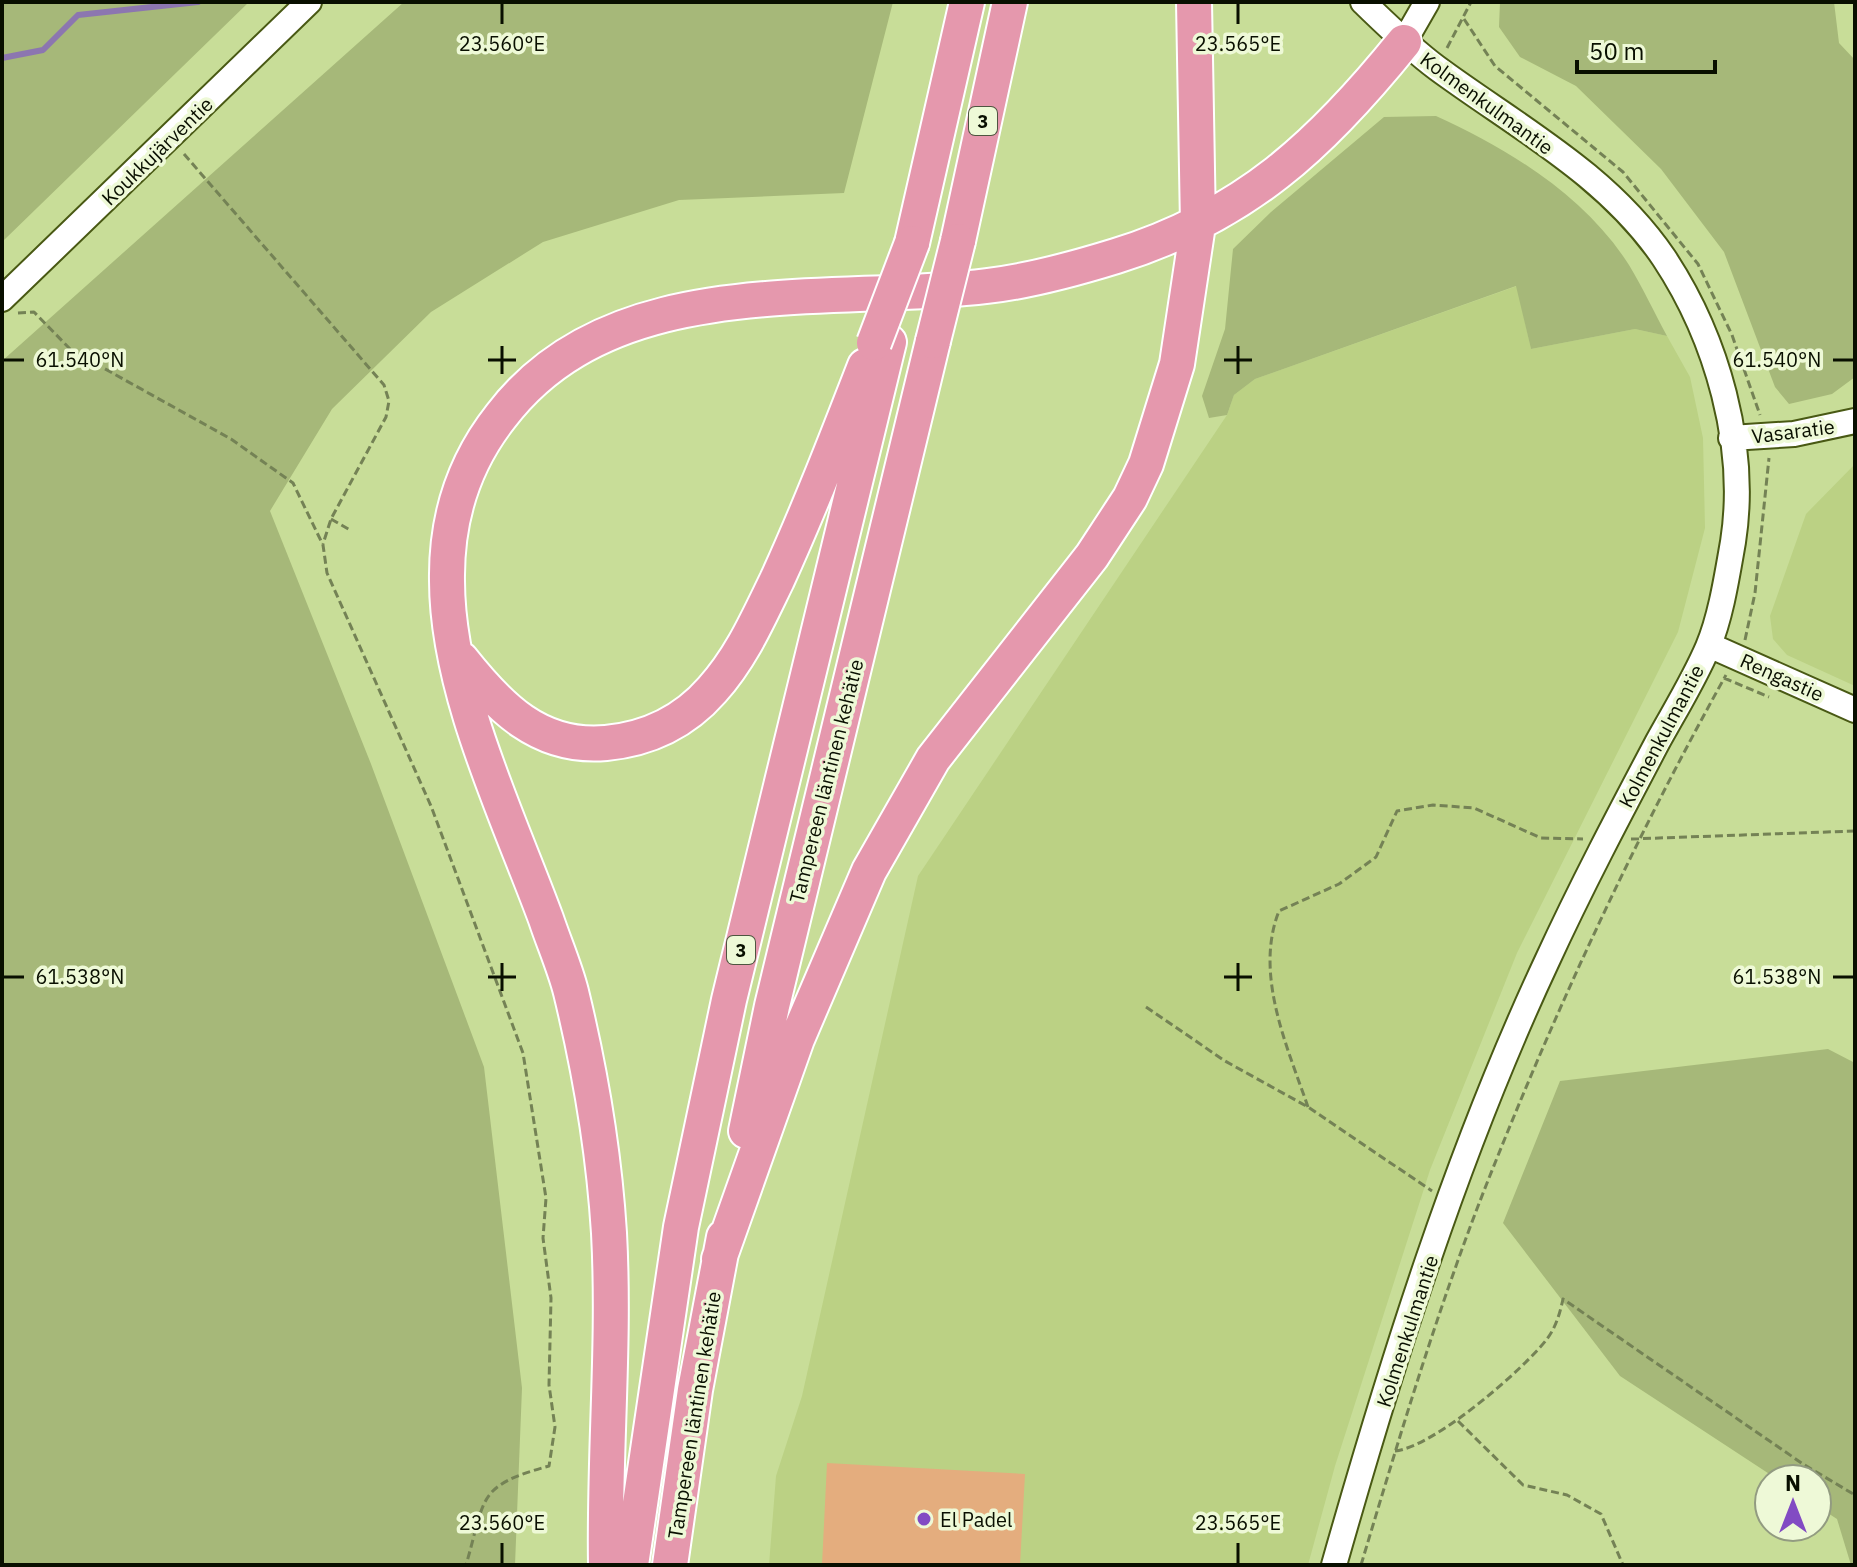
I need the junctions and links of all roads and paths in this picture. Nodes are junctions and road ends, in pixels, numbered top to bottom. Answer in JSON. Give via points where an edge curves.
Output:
{"nodes":[{"id":1,"x":309,"y":2,"type":"edge"},
{"id":2,"x":967,"y":2,"type":"edge"},
{"id":3,"x":1010,"y":2,"type":"edge"},
{"id":4,"x":1194,"y":2,"type":"edge"},
{"id":5,"x":1363,"y":2,"type":"edge"},
{"id":6,"x":1427,"y":2,"type":"edge"},
{"id":7,"x":1471,"y":2,"type":"edge"},
{"id":8,"x":1464,"y":19,"type":"junction"},
{"id":9,"x":1404,"y":42,"type":"junction"},
{"id":10,"x":1436,"y":68,"type":"junction"},
{"id":11,"x":171,"y":139,"type":"junction"},
{"id":12,"x":1198,"y":225,"type":"junction"},
{"id":13,"x":6,"y":303,"type":"edge"},
{"id":14,"x":882,"y":342,"type":"junction"},
{"id":15,"x":1855,"y":421,"type":"edge"},
{"id":16,"x":1766,"y":435,"type":"junction"},
{"id":17,"x":1731,"y":438,"type":"junction"},
{"id":18,"x":331,"y":519,"type":"junction"},
{"id":19,"x":350,"y":530,"type":"dead end"},
{"id":20,"x":323,"y":545,"type":"junction"},
{"id":21,"x":1709,"y":645,"type":"junction"},
{"id":22,"x":454,"y":649,"type":"junction"},
{"id":23,"x":1736,"y":657,"type":"junction"},
{"id":24,"x":1855,"y":710,"type":"edge"},
{"id":25,"x":1855,"y":831,"type":"edge"},
{"id":26,"x":1640,"y":838,"type":"junction"},
{"id":27,"x":1607,"y":839,"type":"junction"},
{"id":28,"x":1146,"y":1007,"type":"dead end"},
{"id":29,"x":1308,"y":1107,"type":"junction"},
{"id":30,"x":1449,"y":1203,"type":"junction"},
{"id":31,"x":719,"y":1259,"type":"junction"},
{"id":32,"x":1458,"y":1421,"type":"junction"},
{"id":33,"x":1396,"y":1450,"type":"junction"},
{"id":34,"x":1367,"y":1453,"type":"junction"},
{"id":35,"x":1855,"y":1495,"type":"edge"},
{"id":36,"x":466,"y":1565,"type":"edge"},
{"id":37,"x":606,"y":1565,"type":"edge"},
{"id":38,"x":631,"y":1565,"type":"edge"},
{"id":39,"x":670,"y":1565,"type":"edge"},
{"id":40,"x":1334,"y":1565,"type":"edge"},
{"id":41,"x":1361,"y":1565,"type":"edge"},
{"id":42,"x":1623,"y":1565,"type":"edge"}],
"edges":[{"from":1,"to":11,"type":"street","name":"Koukkujärventie"},
{"from":2,"to":14,"type":"highway","name":"Tampereen läntinen kehätie","number":"3","bridge":true,"via":[[912,243]]},
{"from":3,"to":31,"type":"highway","name":"Tampereen läntinen kehätie","number":"3","bridge":true,"via":[[958,241],[775,990]]},
{"from":4,"to":12,"type":"highway"},
{"from":5,"to":9,"type":"street"},
{"from":6,"to":9,"type":"street","name":"Kolmenkulmantie"},
{"from":7,"to":8,"type":"path"},
{"from":8,"to":10,"type":"path"},
{"from":8,"to":16,"type":"path","via":[[1495,66],[1623,172],[1698,264],[1732,335]]},
{"from":9,"to":10,"type":"street","name":"Kolmenkulmantie"},
{"from":9,"to":12,"type":"highway","via":[[1302,155]]},
{"from":10,"to":17,"type":"street","name":"Kolmenkulmantie","via":[[1599,184],[1636,220],[1667,262],[1702,329],[1720,381]]},
{"from":11,"to":13,"type":"street","name":"Koukkujärventie"},
{"from":11,"to":18,"type":"path","via":[[384,385],[386,417]]},
{"from":12,"to":22,"type":"highway","via":[[1055,274],[989,286],[713,306],[640,321],[586,343],[522,390],[466,472],[447,552]]},
{"from":12,"to":31,"type":"highway","via":[[1177,364],[1146,464],[1092,556],[933,759],[869,871],[808,1010]]},
{"from":13,"to":20,"type":"path","via":[[17,313],[34,312],[71,350],[231,439],[293,483]]},
{"from":14,"to":22,"type":"highway","via":[[756,624],[710,693],[675,721],[621,741],[557,739],[512,716]]},
{"from":14,"to":38,"type":"highway","name":"Tampereen läntinen kehätie","number":"3","via":[[681,1227]]},
{"from":15,"to":16,"type":"street","name":"Vasaratie"},
{"from":16,"to":17,"type":"street","name":"Vasaratie"},
{"from":16,"to":23,"type":"path","via":[[1769,465],[1755,593],[1747,637]]},
{"from":17,"to":21,"type":"street","name":"Kolmenkulmantie","via":[[1734,538]]},
{"from":18,"to":19,"type":"path"},
{"from":18,"to":20,"type":"path"},
{"from":20,"to":36,"type":"path","via":[[327,573],[431,806],[502,990],[523,1053],[546,1198],[543,1238],[551,1298],[549,1385],[555,1427],[549,1466],[509,1477],[487,1494]]},
{"from":21,"to":23,"type":"street","name":"Rengastie"},
{"from":21,"to":27,"type":"street","name":"Kolmenkulmantie"},
{"from":22,"to":37,"type":"highway","via":[[469,710],[571,989],[600,1145],[609,1232]]},
{"from":23,"to":24,"type":"street","name":"Rengastie"},
{"from":23,"to":26,"type":"path"},
{"from":25,"to":26,"type":"path"},
{"from":26,"to":27,"type":"path"},
{"from":26,"to":33,"type":"path","via":[[1492,1169]]},
{"from":27,"to":29,"type":"path","via":[[1541,838],[1474,808],[1433,805],[1397,811],[1376,857],[1339,884],[1279,911],[1268,937],[1272,988]]},
{"from":27,"to":30,"type":"street","name":"Kolmenkulmantie","via":[[1520,1021]]},
{"from":28,"to":29,"type":"path","via":[[1225,1061]]},
{"from":29,"to":30,"type":"path"},
{"from":30,"to":34,"type":"street","name":"Kolmenkulmantie"},
{"from":31,"to":39,"type":"highway","name":"Tampereen läntinen kehätie","number":"3"},
{"from":32,"to":33,"type":"path"},
{"from":32,"to":35,"type":"path","via":[[1547,1339],[1563,1299]]},
{"from":32,"to":42,"type":"path","via":[[1523,1485],[1567,1495],[1601,1514]]},
{"from":33,"to":34,"type":"path"},
{"from":33,"to":41,"type":"path"},
{"from":34,"to":40,"type":"street","name":"Kolmenkulmantie"}]}
